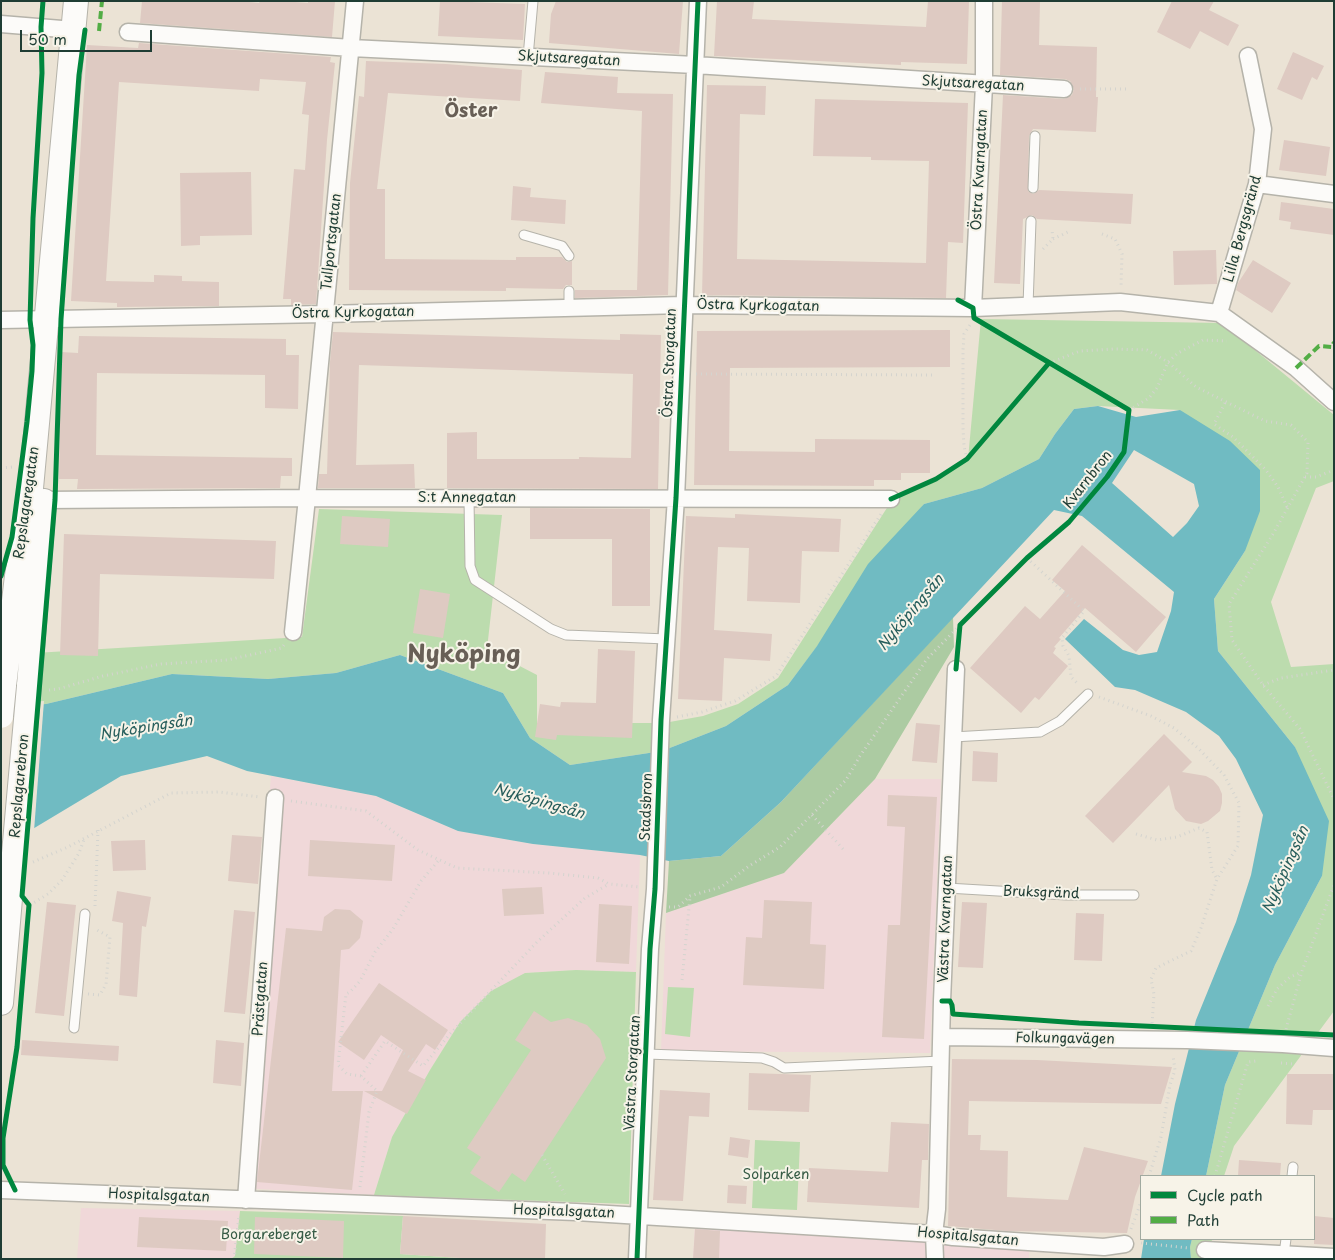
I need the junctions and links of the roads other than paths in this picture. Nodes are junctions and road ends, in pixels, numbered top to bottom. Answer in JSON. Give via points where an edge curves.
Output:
{"nodes":[{"id":1,"x":76,"y":1,"type":"edge"},
{"id":2,"x":355,"y":1,"type":"edge"},
{"id":3,"x":533,"y":1,"type":"edge"},
{"id":4,"x":698,"y":1,"type":"edge"},
{"id":5,"x":984,"y":1,"type":"edge"},
{"id":6,"x":1,"y":24,"type":"edge"},
{"id":7,"x":74,"y":30,"type":"junction"},
{"id":8,"x":128,"y":32,"type":"dead end"},
{"id":9,"x":351,"y":48,"type":"junction"},
{"id":10,"x":1248,"y":56,"type":"dead end"},
{"id":11,"x":528,"y":57,"type":"junction"},
{"id":12,"x":695,"y":66,"type":"junction"},
{"id":13,"x":984,"y":85,"type":"junction"},
{"id":14,"x":1064,"y":89,"type":"road end"},
{"id":15,"x":1035,"y":136,"type":"dead end"},
{"id":16,"x":1257,"y":184,"type":"junction"},
{"id":17,"x":1033,"y":188,"type":"dead end"},
{"id":18,"x":1334,"y":194,"type":"edge"},
{"id":19,"x":1031,"y":221,"type":"dead end"},
{"id":20,"x":524,"y":235,"type":"dead end"},
{"id":21,"x":569,"y":256,"type":"dead end"},
{"id":22,"x":569,"y":291,"type":"dead end"},
{"id":23,"x":684,"y":305,"type":"junction"},
{"id":24,"x":1028,"y":306,"type":"junction"},
{"id":25,"x":569,"y":308,"type":"junction"},
{"id":26,"x":973,"y":313,"type":"junction"},
{"id":27,"x":1219,"y":313,"type":"junction"},
{"id":28,"x":325,"y":314,"type":"junction"},
{"id":29,"x":48,"y":319,"type":"junction"},
{"id":30,"x":1,"y":320,"type":"edge"},
{"id":31,"x":1334,"y":402,"type":"edge"},
{"id":32,"x":308,"y":498,"type":"junction"},
{"id":33,"x":469,"y":498,"type":"junction"},
{"id":34,"x":676,"y":498,"type":"junction"},
{"id":35,"x":891,"y":499,"type":"road end"},
{"id":36,"x":44,"y":500,"type":"junction"},
{"id":37,"x":19,"y":576,"type":"edge"},
{"id":38,"x":293,"y":632,"type":"road end"},
{"id":39,"x":667,"y":640,"type":"junction"},
{"id":40,"x":956,"y":669,"type":"dead end"},
{"id":41,"x":39,"y":688,"type":"joint"},
{"id":42,"x":1088,"y":694,"type":"road end"},
{"id":43,"x":1,"y":716,"type":"edge"},
{"id":44,"x":661,"y":723,"type":"joint"},
{"id":45,"x":953,"y":738,"type":"junction"},
{"id":46,"x":275,"y":798,"type":"road end"},
{"id":47,"x":947,"y":888,"type":"junction"},
{"id":48,"x":655,"y":889,"type":"joint"},
{"id":49,"x":1134,"y":895,"type":"dead end"},
{"id":50,"x":84,"y":918,"type":"road end"},
{"id":51,"x":1,"y":1003,"type":"edge"},
{"id":52,"x":74,"y":1028,"type":"dead end"},
{"id":53,"x":942,"y":1037,"type":"junction"},
{"id":54,"x":1334,"y":1048,"type":"edge"},
{"id":55,"x":646,"y":1054,"type":"junction"},
{"id":56,"x":942,"y":1061,"type":"junction"},
{"id":57,"x":1,"y":1190,"type":"edge"},
{"id":58,"x":246,"y":1200,"type":"junction"},
{"id":59,"x":638,"y":1216,"type":"junction"},
{"id":60,"x":934,"y":1234,"type":"junction"},
{"id":61,"x":1133,"y":1244,"type":"road end"},
{"id":62,"x":1285,"y":1246,"type":"edge"},
{"id":63,"x":1202,"y":1249,"type":"road end"},
{"id":64,"x":1334,"y":1257,"type":"edge"},
{"id":65,"x":638,"y":1259,"type":"edge"},
{"id":66,"x":935,"y":1259,"type":"edge"}],
"edges":[{"from":1,"to":7,"type":"main road","name":"Repslagaregatan"},
{"from":2,"to":9,"type":"street","name":"Tullportsgatan"},
{"from":3,"to":11,"type":"lane"},
{"from":4,"to":12,"type":"street","name":"Östra Storgatan"},
{"from":5,"to":13,"type":"street","name":"Östra Kvarngatan"},
{"from":6,"to":7,"type":"street"},
{"from":7,"to":29,"type":"main road","name":"Repslagaregatan"},
{"from":8,"to":9,"type":"street","name":"Skjutsaregatan"},
{"from":9,"to":11,"type":"street","name":"Skjutsaregatan"},
{"from":9,"to":28,"type":"street","name":"Tullportsgatan"},
{"from":10,"to":16,"type":"street","name":"Lilla Bergsgränd","via":[[1263,129]]},
{"from":11,"to":12,"type":"street","name":"Skjutsaregatan"},
{"from":12,"to":13,"type":"street","name":"Skjutsaregatan"},
{"from":12,"to":23,"type":"street","name":"Östra Storgatan"},
{"from":13,"to":14,"type":"street","name":"Skjutsaregatan"},
{"from":13,"to":26,"type":"street","name":"Östra Kvarngatan"},
{"from":15,"to":17,"type":"lane"},
{"from":16,"to":18,"type":"street"},
{"from":16,"to":27,"type":"street","name":"Lilla Bergsgränd"},
{"from":19,"to":24,"type":"lane"},
{"from":20,"to":21,"type":"lane","via":[[562,246]]},
{"from":22,"to":25,"type":"lane"},
{"from":23,"to":25,"type":"street","name":"Östra Kyrkogatan"},
{"from":23,"to":26,"type":"street","name":"Östra Kyrkogatan"},
{"from":23,"to":34,"type":"street","name":"Östra Storgatan"},
{"from":24,"to":26,"type":"street","name":"Östra Kyrkogatan"},
{"from":24,"to":27,"type":"street","name":"Östra Kyrkogatan","via":[[1120,302]]},
{"from":25,"to":28,"type":"street","name":"Östra Kyrkogatan"},
{"from":27,"to":31,"type":"street","name":"Östra Kyrkogatan","via":[[1296,368]]},
{"from":28,"to":29,"type":"street","name":"Östra Kyrkogatan"},
{"from":28,"to":32,"type":"street","name":"Tullportsgatan"},
{"from":29,"to":30,"type":"street","name":"Östra Kyrkogatan"},
{"from":29,"to":36,"type":"main road","name":"Repslagaregatan"},
{"from":29,"to":37,"type":"main road","name":"Repslagaregatan"},
{"from":32,"to":33,"type":"street","name":"S:t Annegatan"},
{"from":32,"to":36,"type":"street","name":"S:t Annegatan"},
{"from":32,"to":38,"type":"street","name":"Tullportsgatan"},
{"from":33,"to":34,"type":"street","name":"S:t Annegatan"},
{"from":33,"to":39,"type":"lane","via":[[470,566],[475,580],[551,629],[566,635]]},
{"from":34,"to":35,"type":"street","name":"S:t Annegatan"},
{"from":34,"to":39,"type":"street","name":"Östra Storgatan"},
{"from":36,"to":37,"type":"main road","name":"Repslagaregatan"},
{"from":37,"to":41,"type":"main road","name":"Repslagaregatan"},
{"from":37,"to":43,"type":"main road","name":"Repslagaregatan","bridge":true},
{"from":39,"to":44,"type":"street","name":"Östra Storgatan"},
{"from":40,"to":45,"type":"street","name":"Västra Kvarngatan"},
{"from":41,"to":51,"type":"main road","name":"Repslagarebron","bridge":true,"via":[[22,898]]},
{"from":42,"to":45,"type":"lane","via":[[1060,721],[1040,732]]},
{"from":44,"to":48,"type":"street","name":"Stadsbron"},
{"from":45,"to":47,"type":"street","name":"Västra Kvarngatan"},
{"from":46,"to":58,"type":"street","name":"Prästgatan"},
{"from":47,"to":49,"type":"lane","name":"Bruksgränd"},
{"from":47,"to":53,"type":"street","name":"Västra Kvarngatan"},
{"from":48,"to":55,"type":"street","name":"Västra Storgatan"},
{"from":50,"to":52,"type":"lane"},
{"from":53,"to":54,"type":"street","name":"Folkungavägen","via":[[1187,1040]]},
{"from":53,"to":56,"type":"street","name":"Västra Kvarngatan"},
{"from":55,"to":56,"type":"lane","via":[[762,1058],[784,1068]]},
{"from":55,"to":59,"type":"street","name":"Västra Storgatan"},
{"from":56,"to":60,"type":"street","name":"Västra Kvarngatan"},
{"from":57,"to":58,"type":"street","name":"Hospitalsgatan"},
{"from":58,"to":59,"type":"street","name":"Hospitalsgatan"},
{"from":59,"to":60,"type":"street","name":"Hospitalsgatan"},
{"from":59,"to":65,"type":"street","name":"Västra Storgatan"},
{"from":60,"to":61,"type":"street","name":"Hospitalsgatan","via":[[1104,1247]]},
{"from":60,"to":66,"type":"street","name":"Västra Kvarngatan"},
{"from":62,"to":63,"type":"street"},
{"from":62,"to":64,"type":"street"}]}
